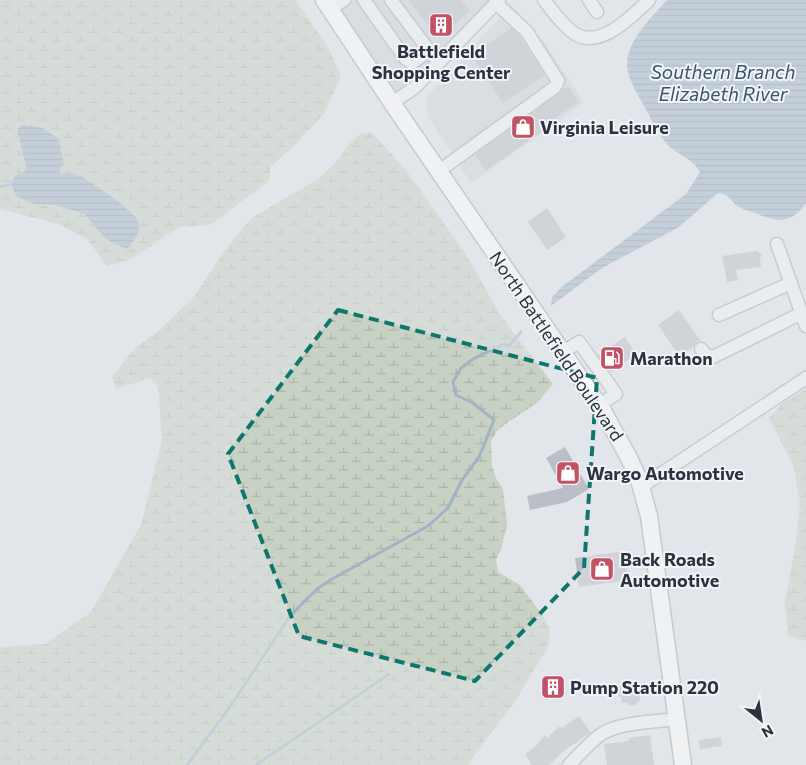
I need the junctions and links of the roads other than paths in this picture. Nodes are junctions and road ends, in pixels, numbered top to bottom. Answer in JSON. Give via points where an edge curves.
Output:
{"nodes":[{"id":1,"x":344,"y":0,"type":"edge"},
{"id":2,"x":364,"y":0,"type":"edge"},
{"id":3,"x":391,"y":0,"type":"edge"},
{"id":4,"x":544,"y":0,"type":"edge"},
{"id":5,"x":589,"y":0,"type":"edge"},
{"id":6,"x":649,"y":0,"type":"edge"},
{"id":7,"x":491,"y":3,"type":"edge"},
{"id":8,"x":327,"y":5,"type":"edge"},
{"id":9,"x":597,"y":12,"type":"dead end"},
{"id":10,"x":428,"y":51,"type":"junction"},
{"id":11,"x":438,"y":62,"type":"junction"},
{"id":12,"x":412,"y":63,"type":"junction"},
{"id":13,"x":419,"y":82,"type":"junction"},
{"id":14,"x":392,"y":103,"type":"junction"},
{"id":15,"x":439,"y":171,"type":"junction"},
{"id":16,"x":777,"y":244,"type":"dead end"},
{"id":17,"x":791,"y":282,"type":"junction"},
{"id":18,"x":802,"y":313,"type":"junction"},
{"id":19,"x":719,"y":315,"type":"dead end"},
{"id":20,"x":806,"y":326,"type":"edge"},
{"id":21,"x":701,"y":349,"type":"dead end"},
{"id":22,"x":806,"y":378,"type":"edge"},
{"id":23,"x":641,"y":487,"type":"junction"},
{"id":24,"x":677,"y":719,"type":"junction"},
{"id":25,"x":569,"y":765,"type":"edge"},
{"id":26,"x":683,"y":765,"type":"edge"}],
"edges":[{"from":1,"to":8,"type":"street"},
{"from":2,"to":12,"type":"street","via":[[405,58]]},
{"from":3,"to":10,"type":"street"},
{"from":4,"to":6,"type":"street","via":[[570,30],[587,38],[616,28]]},
{"from":5,"to":9,"type":"street"},
{"from":7,"to":11,"type":"street"},
{"from":7,"to":15,"type":"street","via":[[527,32],[558,81],[555,87]]},
{"from":8,"to":14,"type":"main road","name":"North Battlefield Boulevard"},
{"from":10,"to":11,"type":"street"},
{"from":10,"to":12,"type":"street"},
{"from":11,"to":13,"type":"street"},
{"from":12,"to":13,"type":"street"},
{"from":13,"to":14,"type":"street"},
{"from":14,"to":15,"type":"main road","name":"North Battlefield Boulevard"},
{"from":15,"to":23,"type":"main road","name":"North Battlefield Boulevard","via":[[599,405],[629,458]]},
{"from":16,"to":17,"type":"street"},
{"from":17,"to":18,"type":"street"},
{"from":17,"to":19,"type":"street"},
{"from":18,"to":20,"type":"street"},
{"from":18,"to":21,"type":"street","via":[[717,356],[706,356]]},
{"from":22,"to":23,"type":"street"},
{"from":23,"to":24,"type":"main road","name":"North Battlefield Boulevard","via":[[651,525]]},
{"from":24,"to":25,"type":"street","via":[[606,731]]},
{"from":24,"to":26,"type":"main road","name":"North Battlefield Boulevard"}]}
